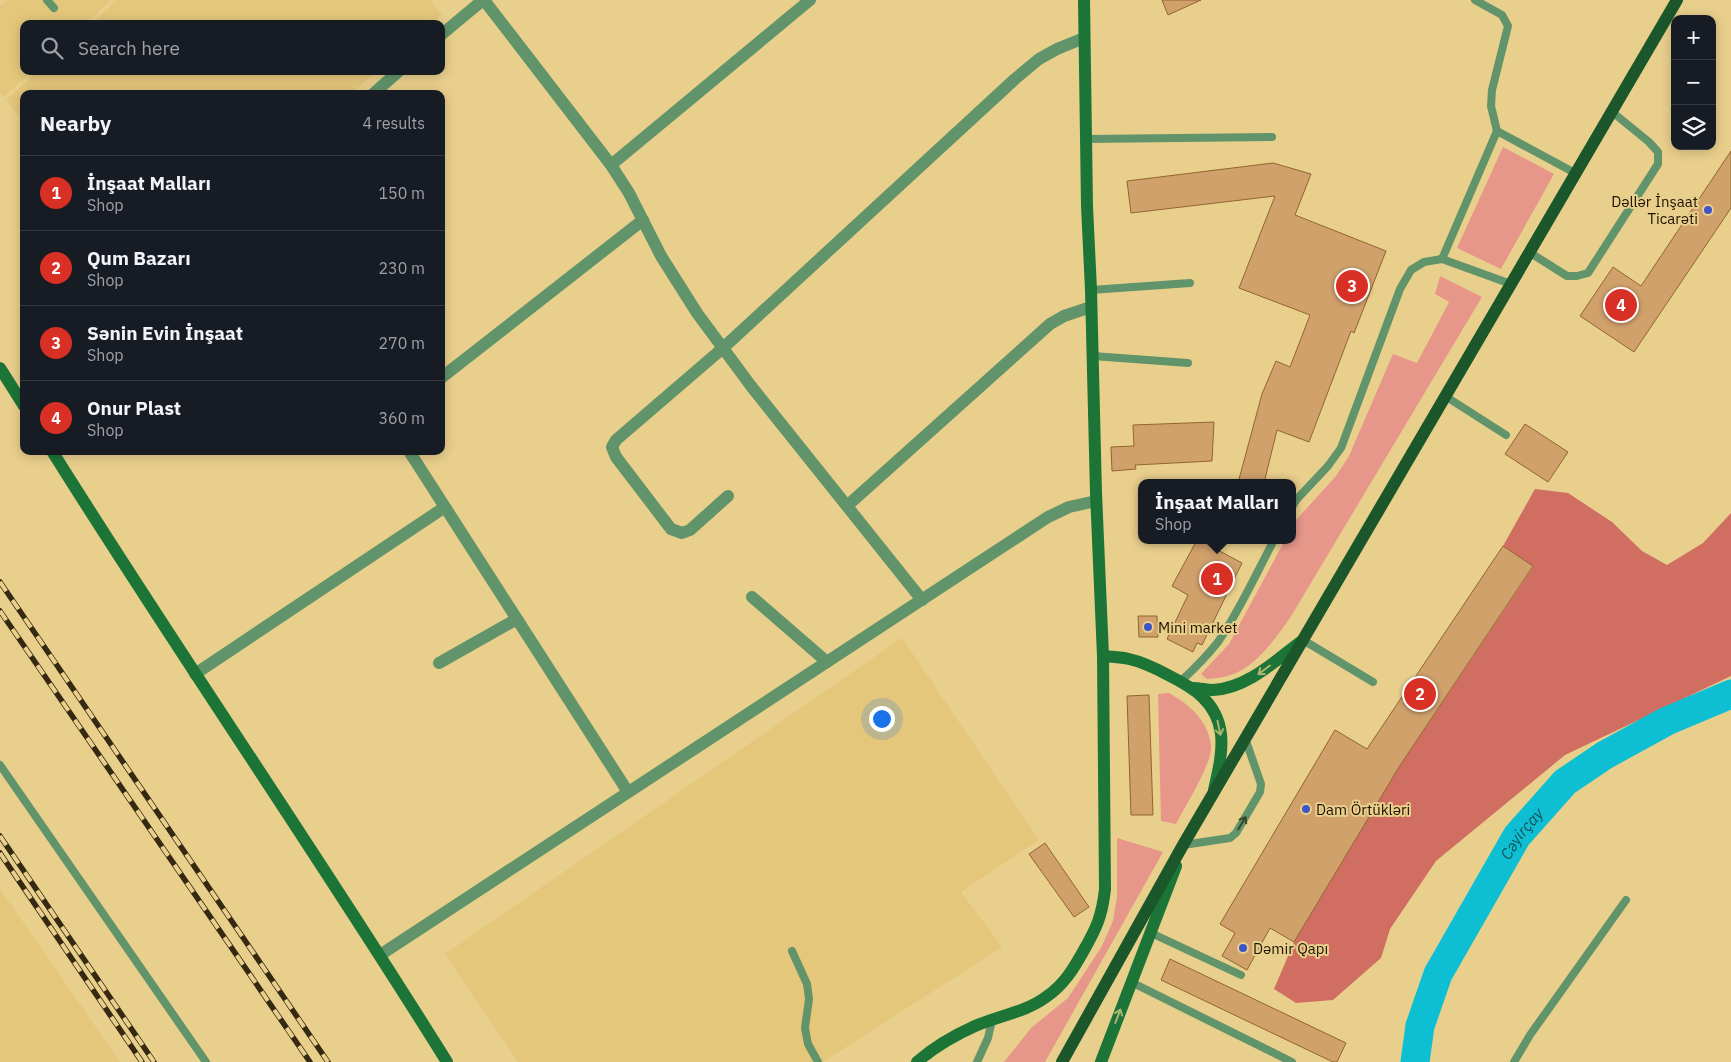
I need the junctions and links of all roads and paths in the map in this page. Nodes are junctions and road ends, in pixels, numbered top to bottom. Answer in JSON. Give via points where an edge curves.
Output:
{"nodes":[{"id":1,"x":47,"y":0,"type":"edge"},
{"id":2,"x":483,"y":0,"type":"edge"},
{"id":3,"x":810,"y":0,"type":"edge"},
{"id":4,"x":1084,"y":0,"type":"edge"},
{"id":5,"x":1475,"y":0,"type":"edge"},
{"id":6,"x":1676,"y":0,"type":"edge"},
{"id":7,"x":54,"y":8,"type":"dead end"},
{"id":8,"x":445,"y":32,"type":"edge"},
{"id":9,"x":1084,"y":38,"type":"junction"},
{"id":10,"x":395,"y":75,"type":"edge"},
{"id":11,"x":378,"y":90,"type":"edge"},
{"id":12,"x":1611,"y":112,"type":"junction"},
{"id":13,"x":1497,"y":131,"type":"junction"},
{"id":14,"x":1272,"y":137,"type":"dead end"},
{"id":15,"x":1086,"y":139,"type":"junction"},
{"id":16,"x":612,"y":165,"type":"junction"},
{"id":17,"x":1575,"y":173,"type":"junction"},
{"id":18,"x":643,"y":220,"type":"junction"},
{"id":19,"x":1529,"y":252,"type":"junction"},
{"id":20,"x":1442,"y":259,"type":"junction"},
{"id":21,"x":1190,"y":283,"type":"dead end"},
{"id":22,"x":1511,"y":284,"type":"junction"},
{"id":23,"x":1091,"y":290,"type":"junction"},
{"id":24,"x":1091,"y":307,"type":"junction"},
{"id":25,"x":723,"y":348,"type":"junction"},
{"id":26,"x":1092,"y":356,"type":"junction"},
{"id":27,"x":1188,"y":362,"type":"dead end"},
{"id":28,"x":0,"y":368,"type":"edge"},
{"id":29,"x":445,"y":375,"type":"edge"},
{"id":30,"x":20,"y":391,"type":"edge"},
{"id":31,"x":1445,"y":396,"type":"junction"},
{"id":32,"x":1506,"y":435,"type":"dead end"},
{"id":33,"x":54,"y":455,"type":"edge"},
{"id":34,"x":412,"y":455,"type":"edge"},
{"id":35,"x":728,"y":496,"type":"dead end"},
{"id":36,"x":1096,"y":501,"type":"junction"},
{"id":37,"x":1296,"y":501,"type":"edge"},
{"id":38,"x":847,"y":506,"type":"junction"},
{"id":39,"x":445,"y":507,"type":"junction"},
{"id":40,"x":1272,"y":544,"type":"edge"},
{"id":41,"x":752,"y":597,"type":"dead end"},
{"id":42,"x":922,"y":600,"type":"junction"},
{"id":43,"x":517,"y":619,"type":"junction"},
{"id":44,"x":1303,"y":640,"type":"junction"},
{"id":45,"x":1103,"y":656,"type":"junction"},
{"id":46,"x":439,"y":662,"type":"dead end"},
{"id":47,"x":827,"y":662,"type":"junction"},
{"id":48,"x":195,"y":674,"type":"junction"},
{"id":49,"x":1181,"y":681,"type":"junction"},
{"id":50,"x":1373,"y":682,"type":"dead end"},
{"id":51,"x":1193,"y":688,"type":"junction"},
{"id":52,"x":1246,"y":738,"type":"junction"},
{"id":53,"x":0,"y":765,"type":"edge"},
{"id":54,"x":628,"y":792,"type":"junction"},
{"id":55,"x":1213,"y":793,"type":"junction"},
{"id":56,"x":1183,"y":844,"type":"junction"},
{"id":57,"x":1626,"y":900,"type":"dead end"},
{"id":58,"x":1151,"y":933,"type":"junction"},
{"id":59,"x":792,"y":951,"type":"dead end"},
{"id":60,"x":380,"y":955,"type":"junction"},
{"id":61,"x":1241,"y":975,"type":"dead end"},
{"id":62,"x":1131,"y":982,"type":"junction"},
{"id":63,"x":992,"y":1020,"type":"junction"},
{"id":64,"x":206,"y":1062,"type":"edge"},
{"id":65,"x":447,"y":1062,"type":"edge"},
{"id":66,"x":818,"y":1062,"type":"edge"},
{"id":67,"x":917,"y":1062,"type":"edge"},
{"id":68,"x":977,"y":1062,"type":"edge"},
{"id":69,"x":1062,"y":1062,"type":"edge"},
{"id":70,"x":1101,"y":1062,"type":"edge"},
{"id":71,"x":1292,"y":1062,"type":"edge"},
{"id":72,"x":1514,"y":1062,"type":"edge"}],
"edges":[{"from":1,"to":7,"type":"lane"},
{"from":2,"to":8,"type":"street"},
{"from":2,"to":16,"type":"street"},
{"from":3,"to":16,"type":"street"},
{"from":4,"to":9,"type":"main road"},
{"from":5,"to":13,"type":"lane","via":[[1502,15],[1508,26],[1492,90],[1491,106]]},
{"from":6,"to":12,"type":"main road"},
{"from":9,"to":15,"type":"main road"},
{"from":9,"to":25,"type":"street","via":[[1039,59],[1015,79]]},
{"from":10,"to":11,"type":"street"},
{"from":12,"to":17,"type":"main road"},
{"from":12,"to":19,"type":"lane","via":[[1649,142],[1658,152],[1658,164],[1588,273],[1567,276]]},
{"from":13,"to":17,"type":"lane"},
{"from":13,"to":20,"type":"lane"},
{"from":14,"to":15,"type":"lane"},
{"from":15,"to":23,"type":"main road"},
{"from":16,"to":18,"type":"street"},
{"from":17,"to":19,"type":"main road"},
{"from":18,"to":25,"type":"street","via":[[697,313]]},
{"from":18,"to":29,"type":"street"},
{"from":19,"to":22,"type":"main road"},
{"from":20,"to":22,"type":"lane"},
{"from":20,"to":37,"type":"lane","via":[[1424,262],[1411,270],[1400,289],[1341,448]]},
{"from":21,"to":23,"type":"lane"},
{"from":22,"to":31,"type":"main road"},
{"from":23,"to":24,"type":"main road"},
{"from":24,"to":26,"type":"main road"},
{"from":24,"to":38,"type":"street","via":[[1050,324]]},
{"from":25,"to":35,"type":"street","via":[[616,440],[612,447],[616,457],[671,529],[682,533],[690,530]]},
{"from":25,"to":38,"type":"street"},
{"from":26,"to":27,"type":"lane"},
{"from":26,"to":36,"type":"main road"},
{"from":28,"to":30,"type":"main road"},
{"from":31,"to":32,"type":"lane"},
{"from":31,"to":44,"type":"main road"},
{"from":33,"to":48,"type":"main road"},
{"from":34,"to":39,"type":"street"},
{"from":36,"to":42,"type":"street","via":[[1069,507],[1048,517]]},
{"from":36,"to":45,"type":"main road"},
{"from":38,"to":42,"type":"street"},
{"from":39,"to":43,"type":"street"},
{"from":39,"to":48,"type":"street"},
{"from":40,"to":49,"type":"lane","via":[[1218,642]]},
{"from":41,"to":47,"type":"street"},
{"from":42,"to":47,"type":"street"},
{"from":43,"to":46,"type":"street"},
{"from":43,"to":54,"type":"street"},
{"from":44,"to":50,"type":"lane"},
{"from":44,"to":51,"type":"main road","one_way":true,"via":[[1256,676],[1236,686],[1212,690]]},
{"from":44,"to":52,"type":"main road"},
{"from":45,"to":49,"type":"main road","via":[[1128,658]]},
{"from":45,"to":63,"type":"main road","via":[[1105,889],[1102,912],[1072,971],[1062,983],[1040,1000]]},
{"from":47,"to":54,"type":"street"},
{"from":48,"to":60,"type":"main road"},
{"from":49,"to":51,"type":"main road"},
{"from":51,"to":55,"type":"main road","one_way":true,"via":[[1209,703],[1221,734],[1221,756]]},
{"from":52,"to":55,"type":"main road"},
{"from":56,"to":52,"type":"lane","one_way":true,"via":[[1230,838],[1236,833],[1260,792],[1261,784]]},
{"from":53,"to":64,"type":"lane"},
{"from":54,"to":60,"type":"street"},
{"from":55,"to":56,"type":"main road"},
{"from":56,"to":58,"type":"main road"},
{"from":56,"to":69,"type":"main road"},
{"from":57,"to":72,"type":"lane"},
{"from":58,"to":61,"type":"lane"},
{"from":58,"to":62,"type":"main road"},
{"from":59,"to":66,"type":"lane","via":[[807,984],[809,999],[805,1028],[808,1044]]},
{"from":60,"to":65,"type":"main road"},
{"from":70,"to":62,"type":"main road","one_way":true},
{"from":62,"to":71,"type":"lane"},
{"from":63,"to":67,"type":"main road","via":[[974,1026]]},
{"from":63,"to":68,"type":"lane"}]}
